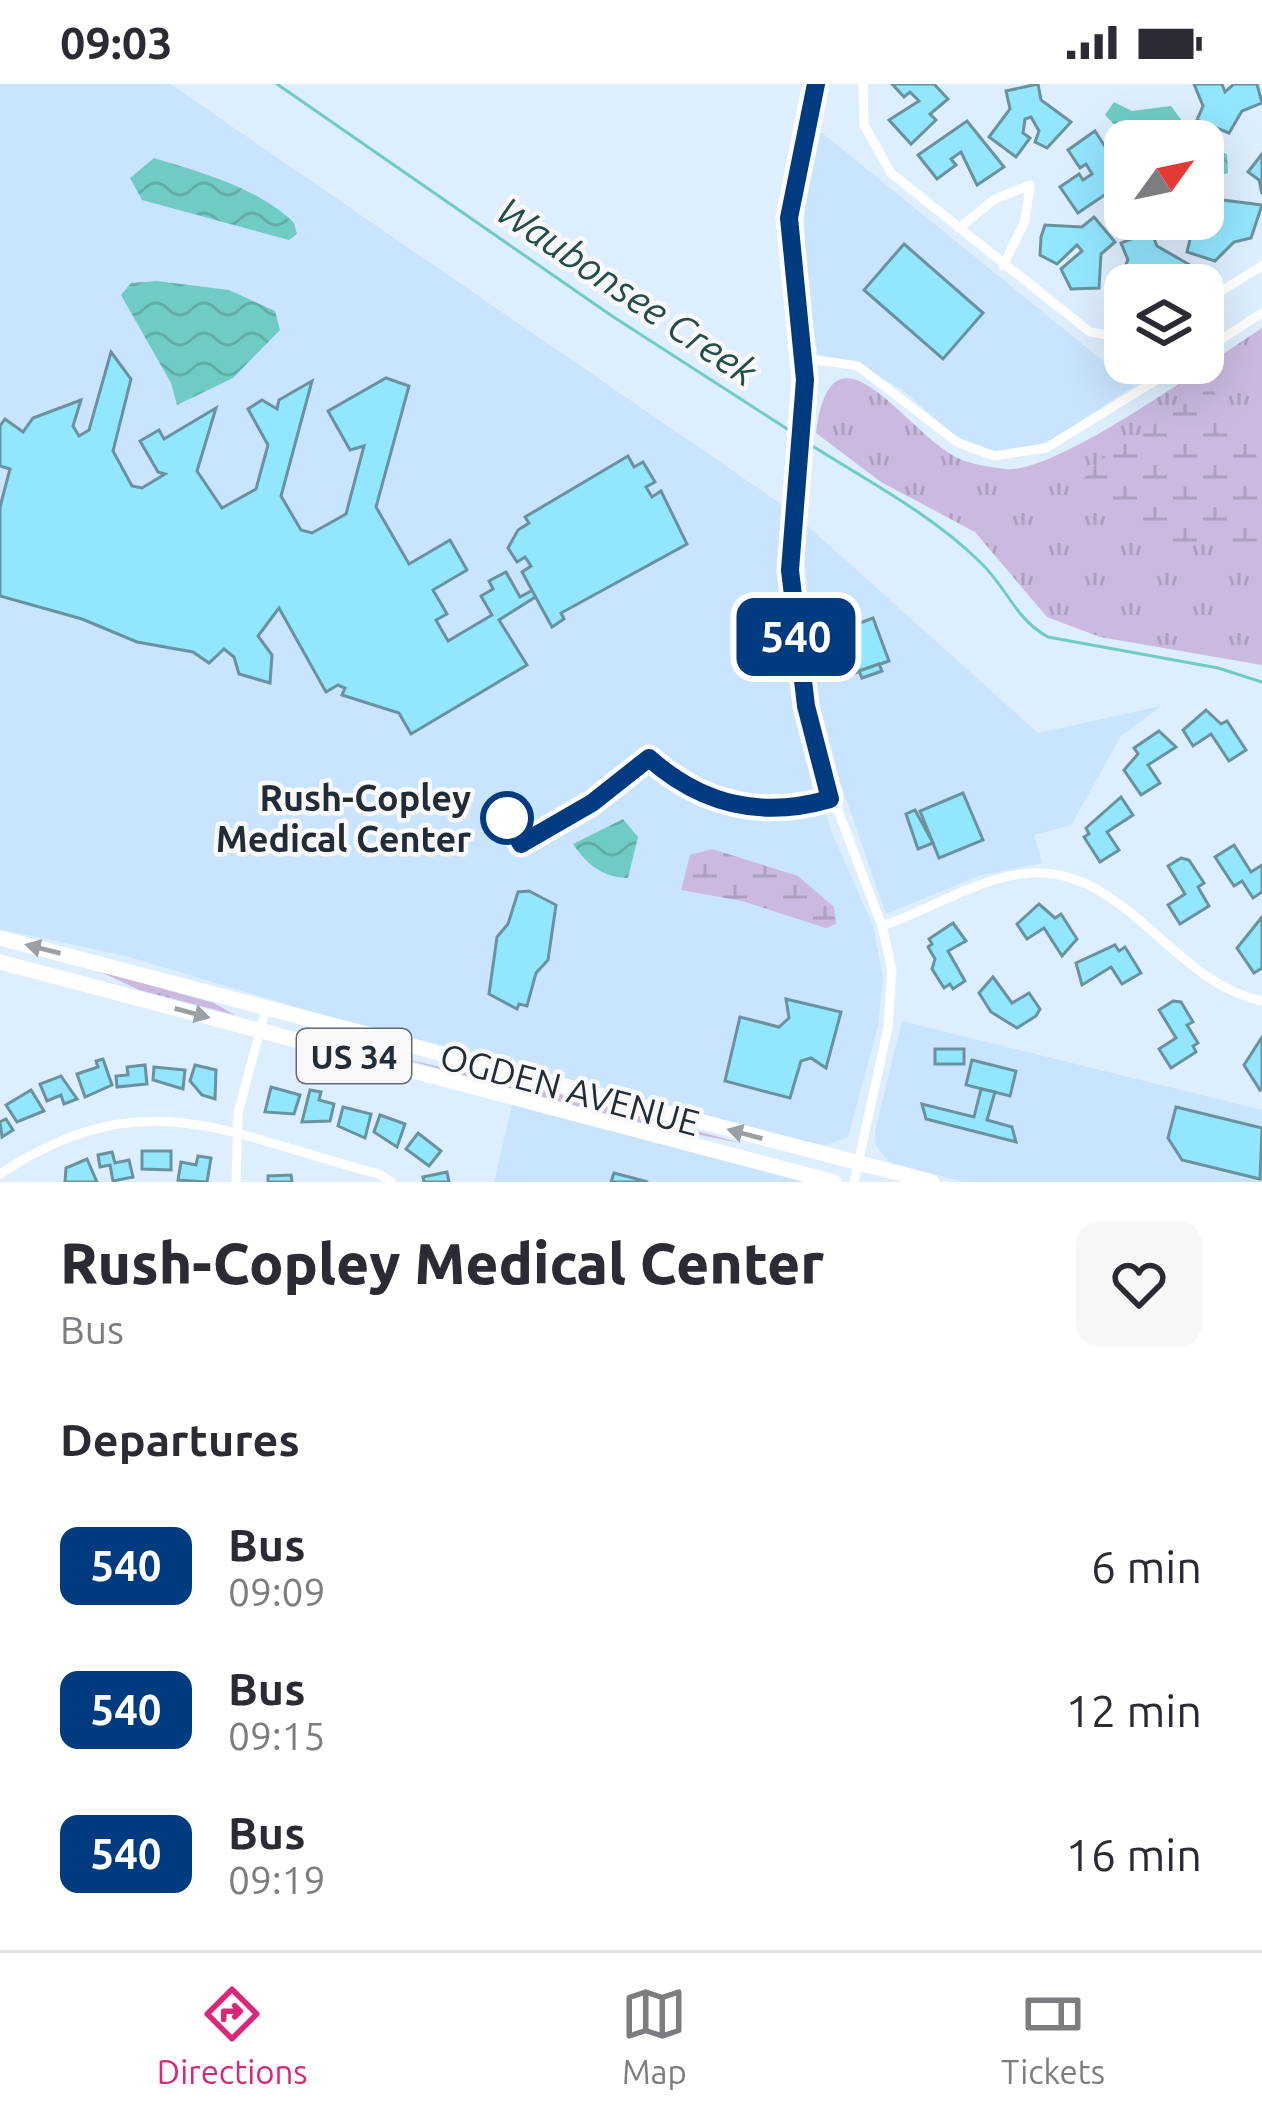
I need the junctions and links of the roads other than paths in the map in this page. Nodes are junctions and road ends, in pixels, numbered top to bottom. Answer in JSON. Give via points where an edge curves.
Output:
{"nodes":[{"id":1,"x":815,"y":84,"type":"edge"},
{"id":2,"x":863,"y":84,"type":"edge"},
{"id":3,"x":959,"y":228,"type":"junction"},
{"id":4,"x":1003,"y":266,"type":"junction"},
{"id":5,"x":1262,"y":266,"type":"edge"},
{"id":6,"x":1224,"y":289,"type":"edge"},
{"id":7,"x":1262,"y":314,"type":"edge"},
{"id":8,"x":1104,"y":334,"type":"edge"},
{"id":9,"x":1224,"y":339,"type":"edge"},
{"id":10,"x":804,"y":358,"type":"junction"},
{"id":11,"x":1150,"y":384,"type":"edge"},
{"id":12,"x":882,"y":926,"type":"junction"},
{"id":13,"x":0,"y":938,"type":"edge"},
{"id":14,"x":0,"y":962,"type":"edge"},
{"id":15,"x":1262,"y":1001,"type":"edge"},
{"id":16,"x":266,"y":1008,"type":"junction"},
{"id":17,"x":260,"y":1031,"type":"junction"},
{"id":18,"x":237,"y":1136,"type":"junction"},
{"id":19,"x":858,"y":1163,"type":"junction"},
{"id":20,"x":0,"y":1174,"type":"edge"},
{"id":21,"x":236,"y":1182,"type":"edge"},
{"id":22,"x":391,"y":1182,"type":"edge"},
{"id":23,"x":834,"y":1182,"type":"edge"},
{"id":24,"x":854,"y":1182,"type":"edge"},
{"id":25,"x":932,"y":1182,"type":"edge"}],
"edges":[{"from":1,"to":10,"type":"street","via":[[789,218]]},
{"from":2,"to":3,"type":"street","via":[[864,125],[875,151]]},
{"from":3,"to":4,"type":"street"},
{"from":3,"to":4,"type":"street","via":[[995,199],[1030,185],[1025,221]]},
{"from":4,"to":8,"type":"street"},
{"from":5,"to":6,"type":"street"},
{"from":7,"to":9,"type":"street"},
{"from":10,"to":11,"type":"street","via":[[858,366],[958,442],[994,456],[1046,448]]},
{"from":10,"to":12,"type":"street","via":[[790,570],[806,706],[830,799]]},
{"from":12,"to":15,"type":"street","via":[[998,880],[1050,874],[1116,902],[1208,982]]},
{"from":12,"to":19,"type":"street","via":[[892,970],[888,1027]]},
{"from":16,"to":13,"type":"main road","name":"OGDEN AVENUE","number":"US 34","one_way":true},
{"from":14,"to":17,"type":"main road","name":"OGDEN AVENUE","number":"US 34","one_way":true},
{"from":16,"to":17,"type":"street"},
{"from":19,"to":16,"type":"main road","name":"OGDEN AVENUE","number":"US 34","one_way":true},
{"from":17,"to":18,"type":"street"},
{"from":17,"to":23,"type":"main road","name":"OGDEN AVENUE","number":"US 34"},
{"from":18,"to":20,"type":"street","via":[[182,1122],[125,1120],[58,1139]]},
{"from":18,"to":21,"type":"street"},
{"from":18,"to":22,"type":"street"},
{"from":19,"to":24,"type":"street"},
{"from":19,"to":25,"type":"main road","name":"OGDEN AVENUE","number":"US 34"}]}
